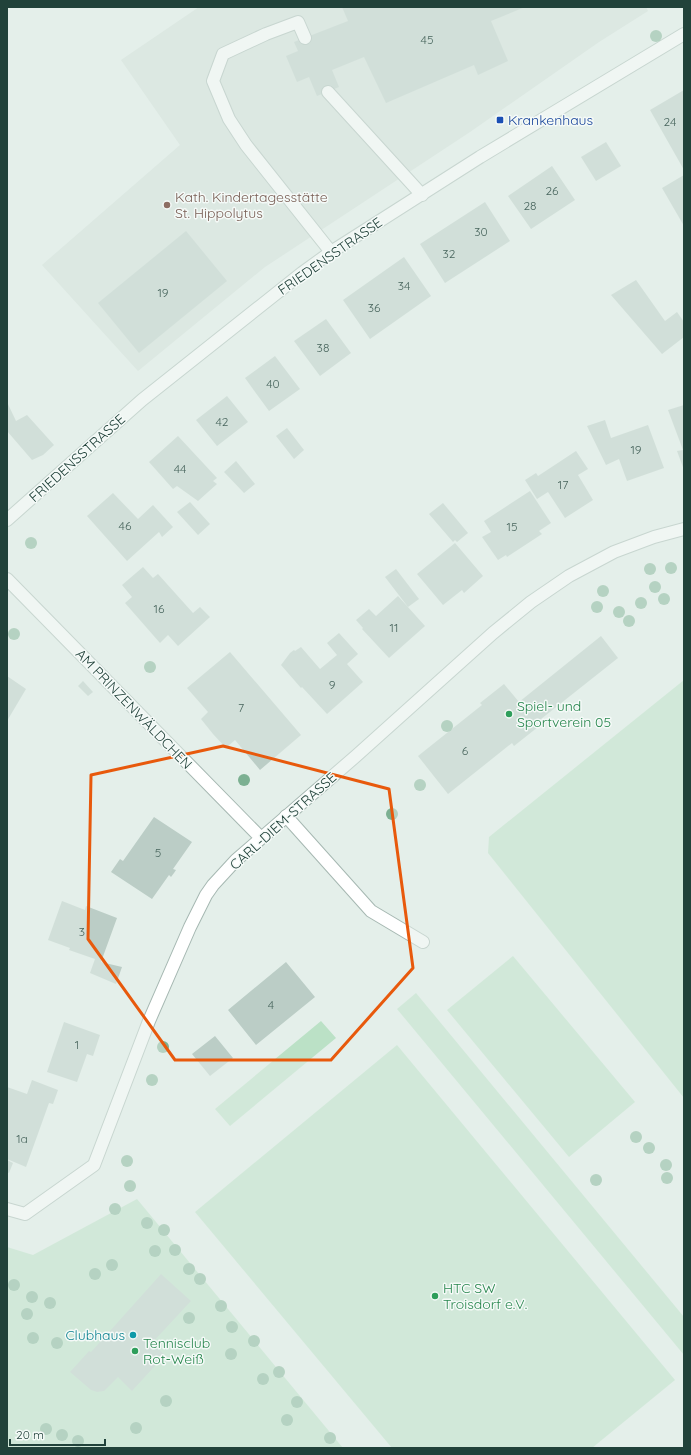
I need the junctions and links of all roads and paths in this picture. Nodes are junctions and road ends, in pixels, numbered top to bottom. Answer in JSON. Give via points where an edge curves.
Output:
{"nodes":[{"id":1,"x":684,"y":34,"type":"edge"},
{"id":2,"x":305,"y":38,"type":"dead end"},
{"id":3,"x":328,"y":92,"type":"dead end"},
{"id":4,"x":422,"y":195,"type":"junction"},
{"id":5,"x":332,"y":252,"type":"junction"},
{"id":6,"x":7,"y":520,"type":"edge"},
{"id":7,"x":684,"y":529,"type":"edge"},
{"id":8,"x":7,"y":579,"type":"edge"},
{"id":9,"x":286,"y":816,"type":"junction"},
{"id":10,"x":261,"y":838,"type":"junction"},
{"id":11,"x":423,"y":942,"type":"dead end"},
{"id":12,"x":7,"y":1208,"type":"edge"}],
"edges":[{"from":1,"to":4,"type":"street","name":"FRIEDENSSTRASSE","via":[[480,157]]},
{"from":2,"to":5,"type":"street","via":[[298,22],[223,54],[213,81],[246,145]]},
{"from":3,"to":4,"type":"street"},
{"from":4,"to":5,"type":"street","name":"FRIEDENSSTRASSE"},
{"from":5,"to":6,"type":"street","name":"FRIEDENSSTRASSE","via":[[142,400]]},
{"from":7,"to":9,"type":"street","name":"CARL-DIEM-STRASSE","via":[[614,552],[569,576],[531,602]]},
{"from":8,"to":10,"type":"street","name":"AM PRINZENWÄLDCHEN"},
{"from":9,"to":10,"type":"street","name":"CARL-DIEM-STRASSE"},
{"from":9,"to":11,"type":"street","via":[[371,911]]},
{"from":10,"to":12,"type":"street","name":"CARL-DIEM-STRASSE","via":[[213,885],[200,908],[149,1021],[94,1165],[25,1214]]}]}
